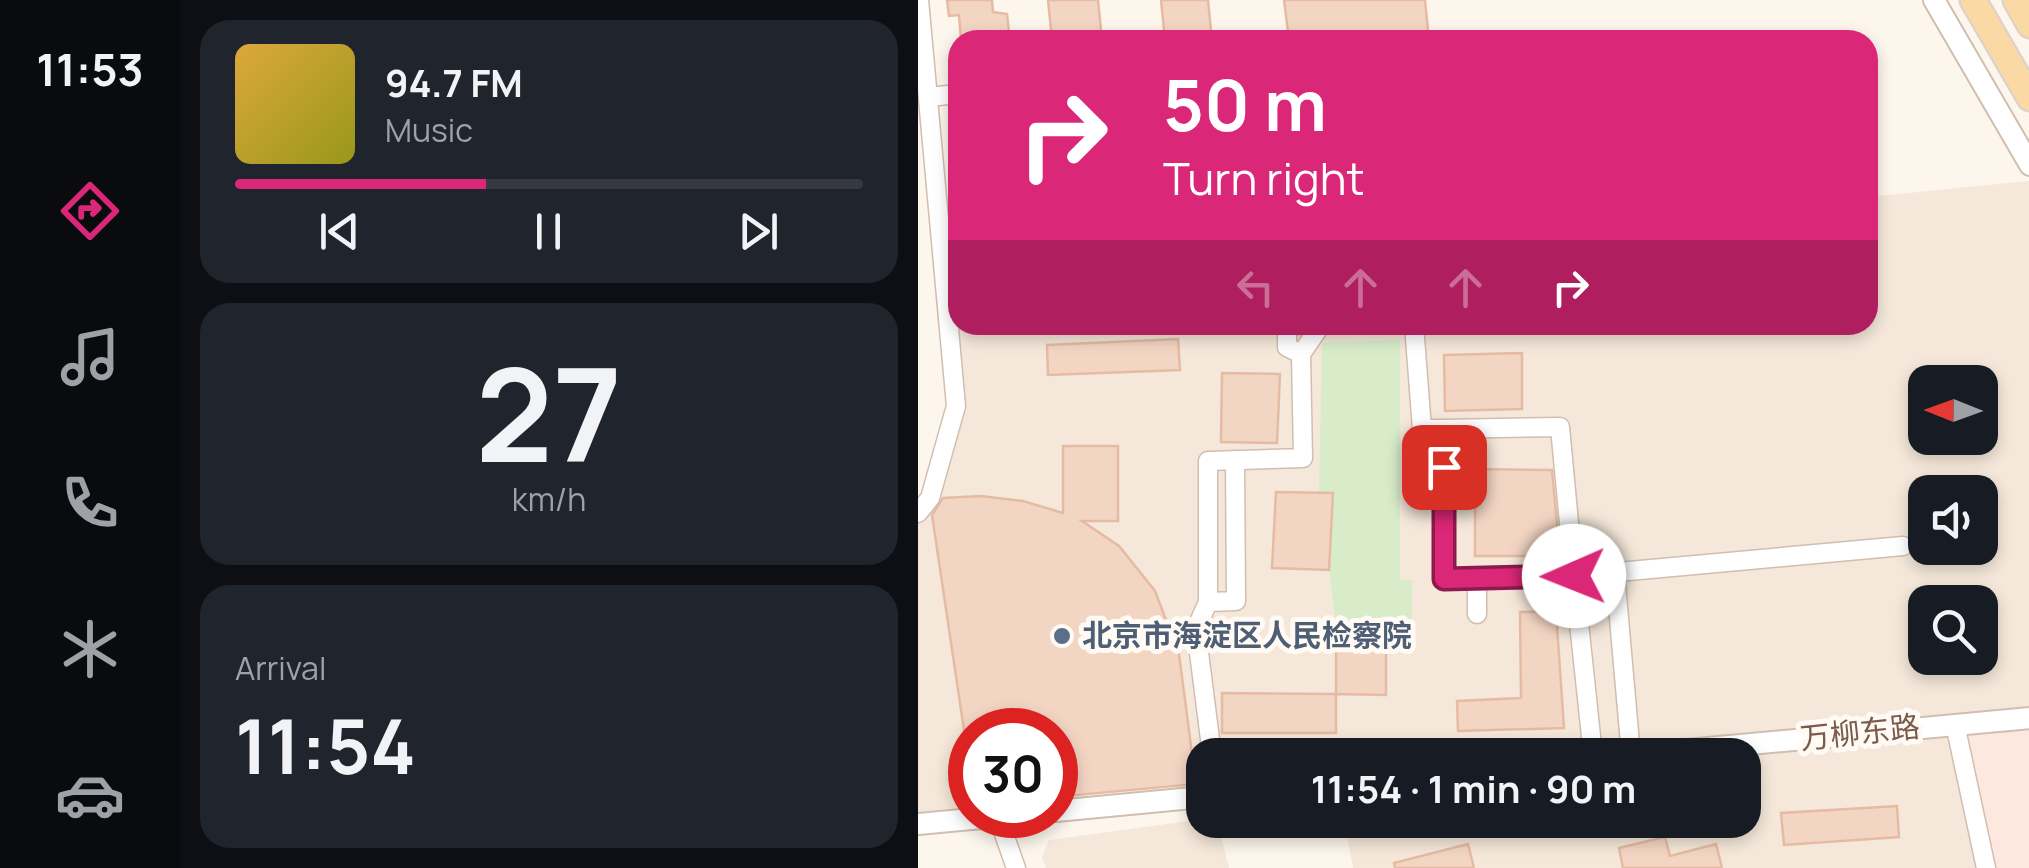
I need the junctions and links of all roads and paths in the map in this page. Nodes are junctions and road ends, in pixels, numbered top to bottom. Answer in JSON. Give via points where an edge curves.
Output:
{"nodes":[{"id":1,"x":919,"y":0,"type":"edge"},
{"id":2,"x":1934,"y":0,"type":"edge"},
{"id":3,"x":1973,"y":0,"type":"edge"},
{"id":4,"x":2016,"y":0,"type":"edge"},
{"id":5,"x":2030,"y":25,"type":"edge"},
{"id":6,"x":948,"y":95,"type":"edge"},
{"id":7,"x":928,"y":97,"type":"junction"},
{"id":8,"x":2030,"y":98,"type":"edge"},
{"id":9,"x":2030,"y":166,"type":"edge"},
{"id":10,"x":948,"y":318,"type":"edge"},
{"id":11,"x":950,"y":335,"type":"edge"},
{"id":12,"x":1287,"y":335,"type":"edge"},
{"id":13,"x":1314,"y":335,"type":"edge"},
{"id":14,"x":1415,"y":335,"type":"edge"},
{"id":15,"x":1301,"y":354,"type":"junction"},
{"id":16,"x":1444,"y":430,"type":"junction"},
{"id":17,"x":1235,"y":460,"type":"junction"},
{"id":18,"x":918,"y":513,"type":"edge"},
{"id":19,"x":1903,"y":546,"type":"dead end"},
{"id":20,"x":1615,"y":572,"type":"junction"},
{"id":21,"x":1574,"y":576,"type":"junction"},
{"id":22,"x":1478,"y":578,"type":"junction"},
{"id":23,"x":1208,"y":602,"type":"junction"},
{"id":24,"x":1477,"y":614,"type":"dead end"},
{"id":25,"x":2030,"y":718,"type":"edge"},
{"id":26,"x":1955,"y":724,"type":"junction"},
{"id":27,"x":1210,"y":738,"type":"edge"},
{"id":28,"x":1591,"y":738,"type":"edge"},
{"id":29,"x":1630,"y":738,"type":"edge"},
{"id":30,"x":1761,"y":743,"type":"edge"},
{"id":31,"x":1186,"y":798,"type":"edge"},
{"id":32,"x":1078,"y":809,"type":"edge"},
{"id":33,"x":948,"y":821,"type":"edge"},
{"id":34,"x":918,"y":824,"type":"edge"},
{"id":35,"x":1010,"y":838,"type":"edge"},
{"id":36,"x":1016,"y":868,"type":"edge"},
{"id":37,"x":1986,"y":868,"type":"edge"}],
"edges":[{"from":1,"to":7,"type":"street"},
{"from":2,"to":9,"type":"street"},
{"from":3,"to":8,"type":"main road"},
{"from":4,"to":5,"type":"main road"},
{"from":6,"to":7,"type":"street"},
{"from":7,"to":10,"type":"street"},
{"from":11,"to":18,"type":"street","via":[[956,406],[930,498]]},
{"from":12,"to":15,"type":"street","via":[[1287,347]]},
{"from":13,"to":15,"type":"street"},
{"from":14,"to":16,"type":"street","via":[[1422,429]]},
{"from":15,"to":17,"type":"street","via":[[1303,458]]},
{"from":16,"to":21,"type":"street","via":[[1560,427]]},
{"from":16,"to":22,"type":"street","via":[[1444,579]]},
{"from":17,"to":23,"type":"street","via":[[1208,461]]},
{"from":17,"to":23,"type":"street","via":[[1236,601]]},
{"from":19,"to":20,"type":"street"},
{"from":20,"to":21,"type":"street"},
{"from":20,"to":29,"type":"street"},
{"from":21,"to":22,"type":"street"},
{"from":21,"to":28,"type":"street"},
{"from":22,"to":24,"type":"street"},
{"from":23,"to":27,"type":"street","via":[[1196,629]]},
{"from":25,"to":26,"type":"street","name":"万柳东路"},
{"from":26,"to":30,"type":"street","name":"万柳东路"},
{"from":26,"to":37,"type":"street"},
{"from":31,"to":32,"type":"street"},
{"from":33,"to":34,"type":"street"},
{"from":35,"to":36,"type":"street"}]}
